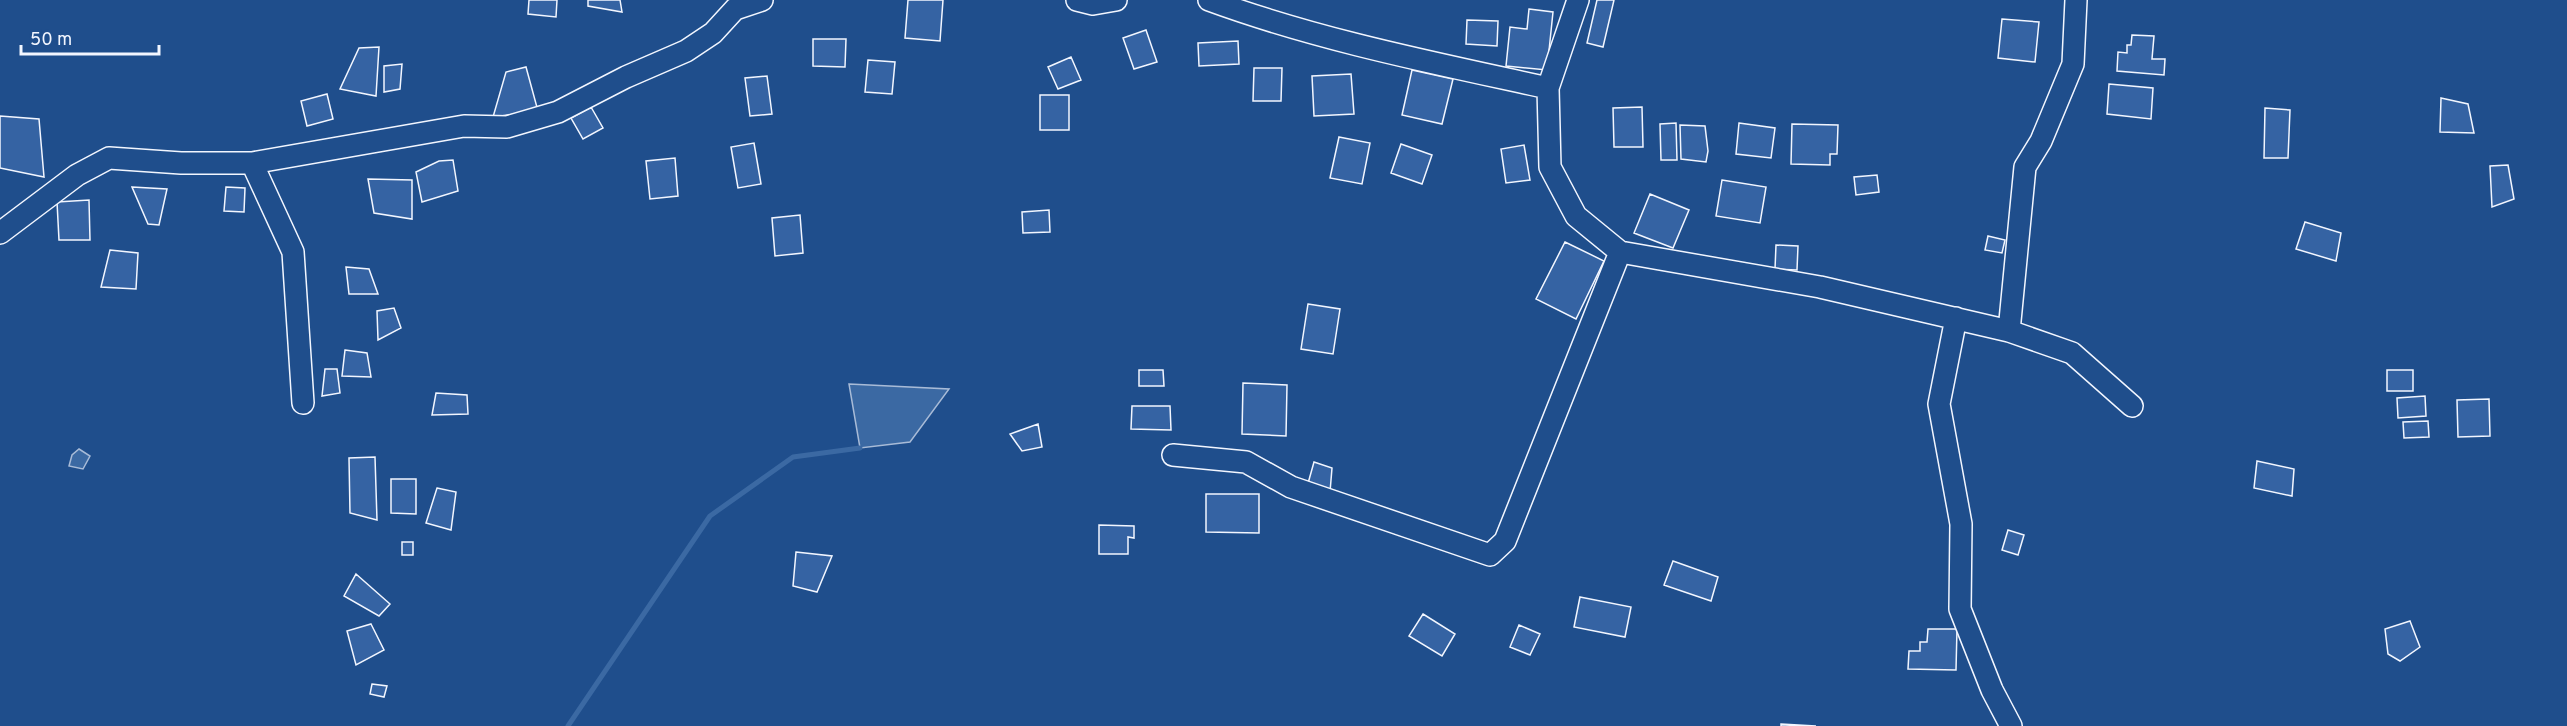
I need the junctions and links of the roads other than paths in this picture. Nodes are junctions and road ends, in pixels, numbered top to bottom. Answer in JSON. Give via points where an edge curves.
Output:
{"nodes":[{"id":1,"x":1077,"y":0,"type":"edge"},
{"id":2,"x":1116,"y":0,"type":"edge"},
{"id":3,"x":1209,"y":0,"type":"edge"},
{"id":4,"x":1578,"y":0,"type":"edge"},
{"id":5,"x":2076,"y":0,"type":"edge"},
{"id":6,"x":755,"y":1,"type":"edge"},
{"id":7,"x":1259,"y":9,"type":"edge"},
{"id":8,"x":1548,"y":88,"type":"junction"},
{"id":9,"x":252,"y":163,"type":"junction"},
{"id":10,"x":0,"y":233,"type":"edge"},
{"id":11,"x":1620,"y":252,"type":"junction"},
{"id":12,"x":1956,"y":318,"type":"junction"},
{"id":13,"x":2009,"y":331,"type":"junction"},
{"id":14,"x":303,"y":403,"type":"dead end"},
{"id":15,"x":2132,"y":406,"type":"dead end"},
{"id":16,"x":1173,"y":455,"type":"dead end"},
{"id":17,"x":2011,"y":726,"type":"edge"}],
"edges":[{"from":1,"to":2,"type":"street","via":[[1093,4]]},
{"from":3,"to":7,"type":"street"},
{"from":4,"to":8,"type":"street"},
{"from":5,"to":13,"type":"street","via":[[2073,64],[2041,141],[2025,167]]},
{"from":6,"to":9,"type":"street","via":[[735,9],[713,33],[686,51],[558,112],[507,127],[464,126]]},
{"from":7,"to":8,"type":"street","via":[[1458,68]]},
{"from":8,"to":11,"type":"street","via":[[1550,167],[1576,216]]},
{"from":9,"to":10,"type":"street","via":[[109,158],[77,175]]},
{"from":9,"to":14,"type":"street","via":[[293,252]]},
{"from":11,"to":12,"type":"street","via":[[1820,286]]},
{"from":11,"to":16,"type":"street","via":[[1505,541],[1490,555],[1291,487],[1245,462]]},
{"from":12,"to":13,"type":"street"},
{"from":12,"to":17,"type":"street","via":[[1939,404],[1961,524],[1960,609],[1992,690]]},
{"from":13,"to":15,"type":"street","via":[[2072,353]]}]}
